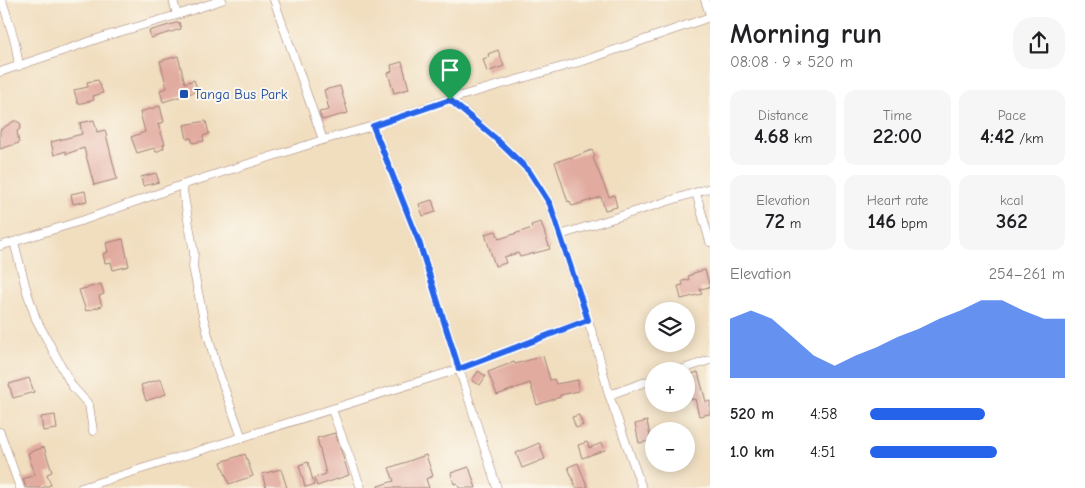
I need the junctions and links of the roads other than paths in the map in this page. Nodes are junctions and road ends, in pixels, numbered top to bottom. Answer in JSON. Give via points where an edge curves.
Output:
{"nodes":[{"id":1,"x":2,"y":0,"type":"edge"},
{"id":2,"x":173,"y":0,"type":"edge"},
{"id":3,"x":222,"y":0,"type":"edge"},
{"id":4,"x":274,"y":0,"type":"edge"},
{"id":5,"x":705,"y":0,"type":"edge"},
{"id":6,"x":177,"y":15,"type":"junction"},
{"id":7,"x":710,"y":16,"type":"edge"},
{"id":8,"x":19,"y":66,"type":"junction"},
{"id":9,"x":0,"y":72,"type":"edge"},
{"id":10,"x":450,"y":100,"type":"junction"},
{"id":11,"x":373,"y":126,"type":"junction"},
{"id":12,"x":323,"y":140,"type":"junction"},
{"id":13,"x":182,"y":185,"type":"junction"},
{"id":14,"x":710,"y":188,"type":"edge"},
{"id":15,"x":696,"y":193,"type":"junction"},
{"id":16,"x":560,"y":236,"type":"junction"},
{"id":17,"x":14,"y":242,"type":"junction"},
{"id":18,"x":710,"y":242,"type":"edge"},
{"id":19,"x":0,"y":246,"type":"edge"},
{"id":20,"x":588,"y":320,"type":"junction"},
{"id":21,"x":710,"y":360,"type":"edge"},
{"id":22,"x":695,"y":365,"type":"edge"},
{"id":23,"x":459,"y":369,"type":"junction"},
{"id":24,"x":645,"y":382,"type":"edge"},
{"id":25,"x":610,"y":395,"type":"junction"},
{"id":26,"x":332,"y":410,"type":"junction"},
{"id":27,"x":93,"y":431,"type":"dead end"},
{"id":28,"x":0,"y":432,"type":"edge"},
{"id":29,"x":242,"y":438,"type":"junction"},
{"id":30,"x":20,"y":488,"type":"edge"},
{"id":31,"x":81,"y":488,"type":"edge"},
{"id":32,"x":361,"y":488,"type":"edge"},
{"id":33,"x":497,"y":488,"type":"edge"},
{"id":34,"x":642,"y":488,"type":"edge"}],
"edges":[{"from":1,"to":8,"type":"street"},
{"from":2,"to":6,"type":"street"},
{"from":3,"to":6,"type":"street"},
{"from":4,"to":12,"type":"street"},
{"from":5,"to":7,"type":"street"},
{"from":6,"to":8,"type":"street"},
{"from":7,"to":10,"type":"street","via":[[586,60]]},
{"from":8,"to":9,"type":"street"},
{"from":10,"to":11,"type":"street"},
{"from":10,"to":16,"type":"street","via":[[529,171],[550,204]]},
{"from":11,"to":12,"type":"street"},
{"from":11,"to":23,"type":"street","via":[[419,242]]},
{"from":12,"to":13,"type":"street"},
{"from":13,"to":17,"type":"street"},
{"from":13,"to":29,"type":"street","via":[[203,316],[216,365]]},
{"from":14,"to":15,"type":"street"},
{"from":15,"to":16,"type":"street"},
{"from":15,"to":18,"type":"street"},
{"from":16,"to":20,"type":"street"},
{"from":17,"to":19,"type":"street"},
{"from":17,"to":27,"type":"street","via":[[36,319],[72,386],[89,405]]},
{"from":20,"to":23,"type":"street"},
{"from":20,"to":25,"type":"street"},
{"from":21,"to":22,"type":"street"},
{"from":23,"to":26,"type":"street"},
{"from":23,"to":33,"type":"street"},
{"from":24,"to":25,"type":"street"},
{"from":25,"to":34,"type":"street"},
{"from":26,"to":29,"type":"street"},
{"from":26,"to":32,"type":"street"},
{"from":28,"to":30,"type":"street"},
{"from":29,"to":31,"type":"street"}]}
